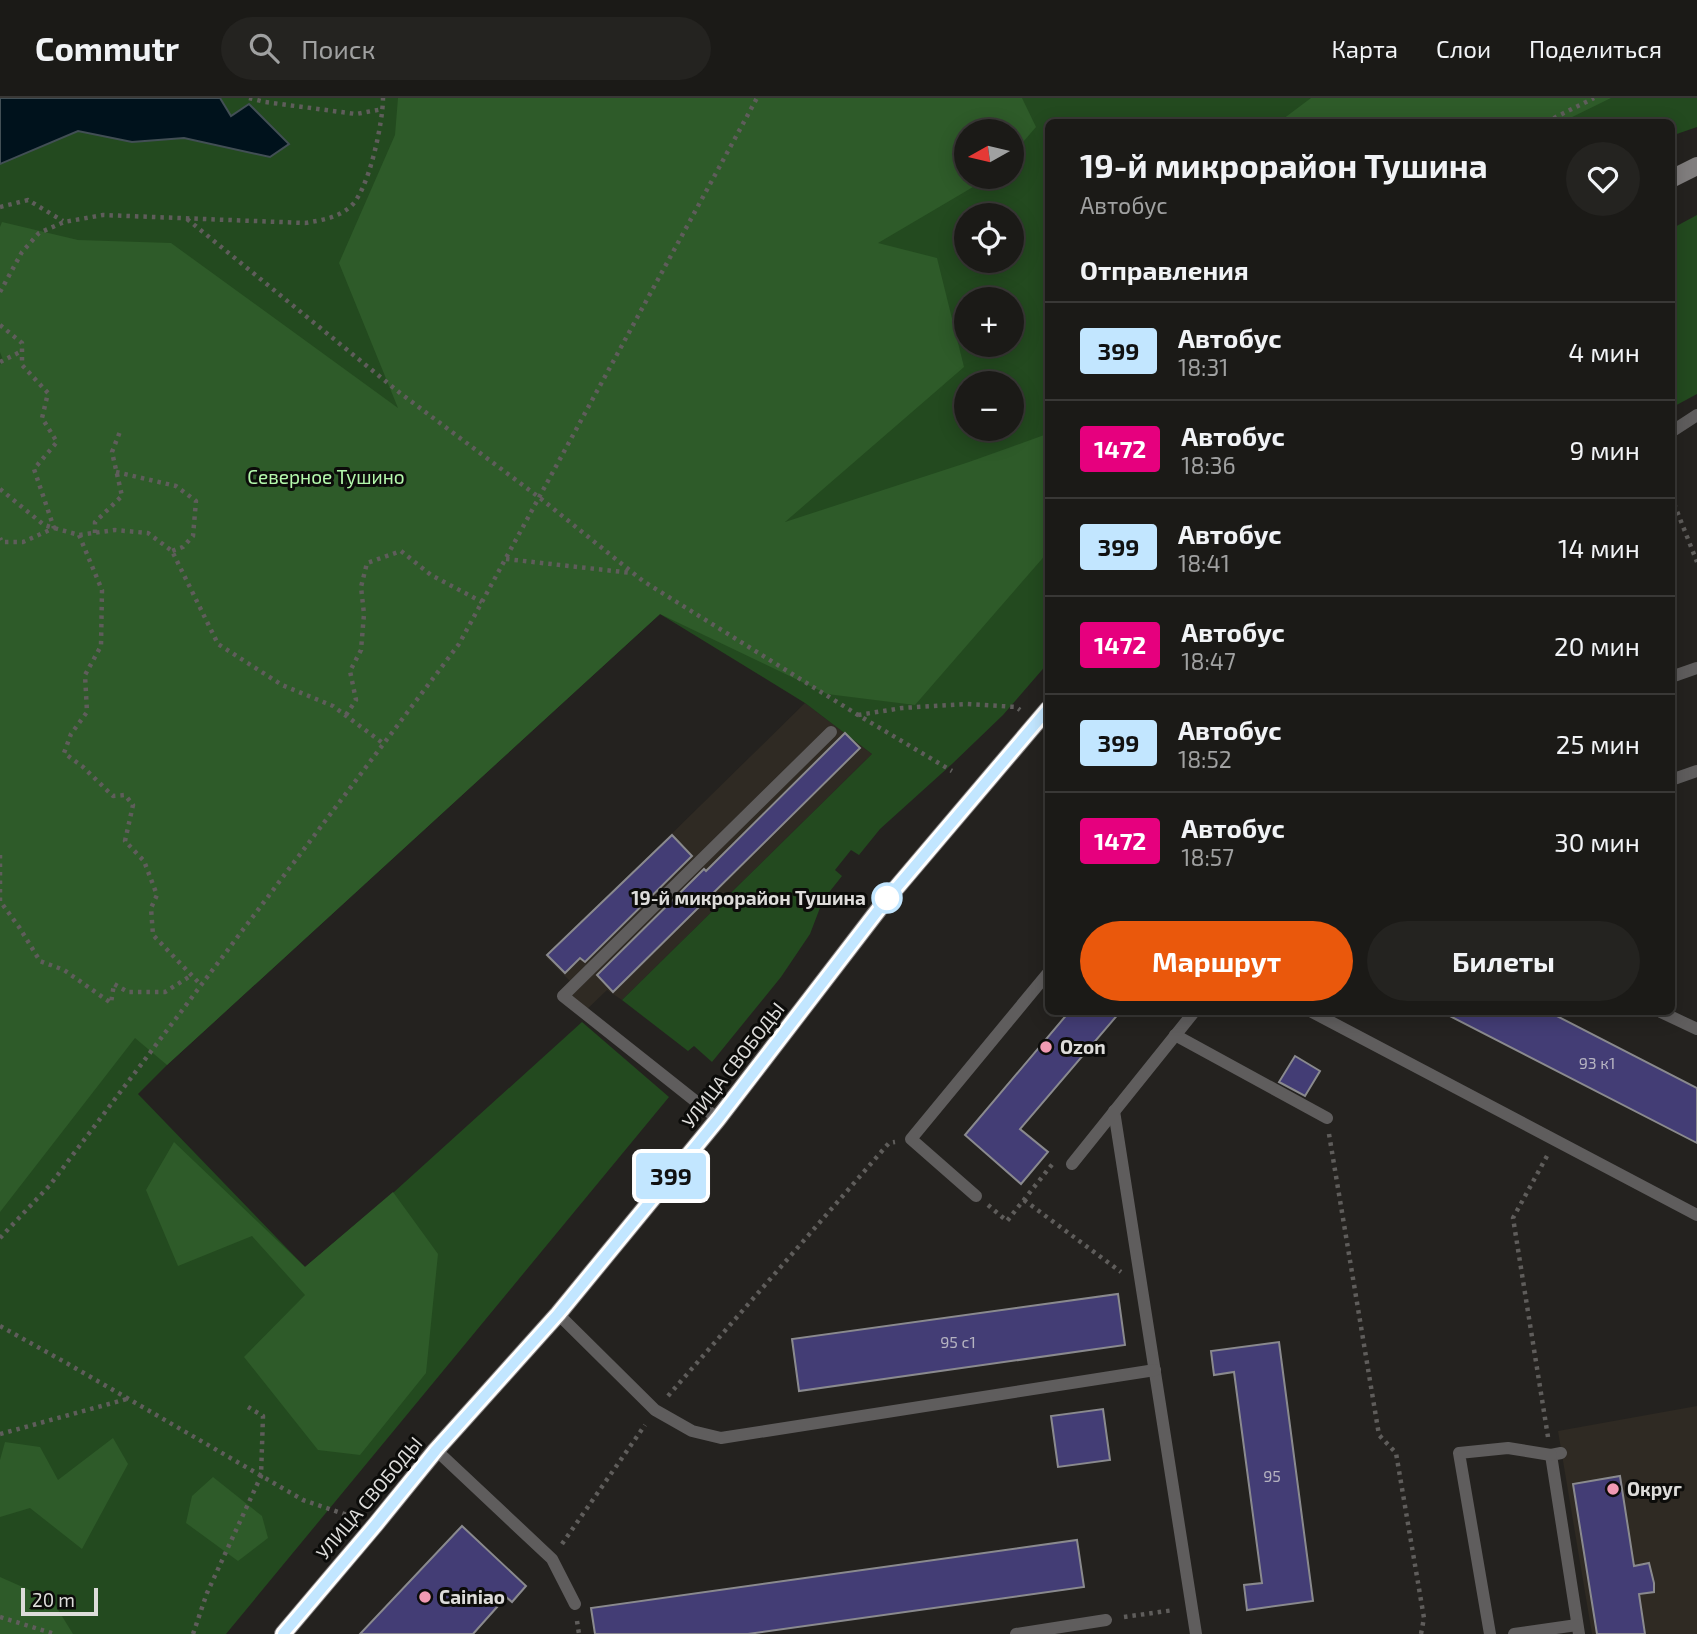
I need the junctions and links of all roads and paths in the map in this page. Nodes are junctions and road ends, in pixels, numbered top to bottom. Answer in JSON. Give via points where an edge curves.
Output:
{"nodes":[{"id":1,"x":250,"y":98,"type":"edge"},
{"id":2,"x":383,"y":98,"type":"edge"},
{"id":3,"x":757,"y":98,"type":"edge"},
{"id":4,"x":1594,"y":98,"type":"edge"},
{"id":5,"x":383,"y":108,"type":"junction"},
{"id":6,"x":1552,"y":119,"type":"edge"},
{"id":7,"x":1697,"y":166,"type":"edge"},
{"id":8,"x":1675,"y":177,"type":"edge"},
{"id":9,"x":0,"y":207,"type":"edge"},
{"id":10,"x":187,"y":219,"type":"junction"},
{"id":11,"x":64,"y":222,"type":"junction"},
{"id":12,"x":0,"y":292,"type":"edge"},
{"id":13,"x":0,"y":325,"type":"edge"},
{"id":14,"x":22,"y":351,"type":"junction"},
{"id":15,"x":0,"y":362,"type":"edge"},
{"id":16,"x":1697,"y":415,"type":"edge"},
{"id":17,"x":121,"y":429,"type":"dead end"},
{"id":18,"x":1675,"y":429,"type":"edge"},
{"id":19,"x":116,"y":472,"type":"junction"},
{"id":20,"x":0,"y":489,"type":"edge"},
{"id":21,"x":540,"y":498,"type":"junction"},
{"id":22,"x":1675,"y":506,"type":"edge"},
{"id":23,"x":54,"y":528,"type":"junction"},
{"id":24,"x":95,"y":533,"type":"junction"},
{"id":25,"x":79,"y":535,"type":"junction"},
{"id":26,"x":0,"y":538,"type":"edge"},
{"id":27,"x":172,"y":551,"type":"junction"},
{"id":28,"x":506,"y":559,"type":"junction"},
{"id":29,"x":1697,"y":562,"type":"edge"},
{"id":30,"x":633,"y":573,"type":"junction"},
{"id":31,"x":482,"y":602,"type":"junction"},
{"id":32,"x":1697,"y":668,"type":"edge"},
{"id":33,"x":1675,"y":676,"type":"edge"},
{"id":34,"x":1016,"y":707,"type":"dead end"},
{"id":35,"x":1045,"y":713,"type":"edge"},
{"id":36,"x":346,"y":715,"type":"junction"},
{"id":37,"x":858,"y":715,"type":"junction"},
{"id":38,"x":831,"y":732,"type":"dead end"},
{"id":39,"x":384,"y":744,"type":"junction"},
{"id":40,"x":952,"y":771,"type":"dead end"},
{"id":41,"x":1697,"y":771,"type":"edge"},
{"id":42,"x":1675,"y":779,"type":"edge"},
{"id":43,"x":0,"y":855,"type":"edge"},
{"id":44,"x":191,"y":975,"type":"junction"},
{"id":45,"x":1045,"y":977,"type":"edge"},
{"id":46,"x":201,"y":985,"type":"junction"},
{"id":47,"x":1192,"y":1015,"type":"edge"},
{"id":48,"x":1318,"y":1015,"type":"edge"},
{"id":49,"x":1667,"y":1015,"type":"edge"},
{"id":50,"x":1697,"y":1030,"type":"edge"},
{"id":51,"x":1175,"y":1035,"type":"junction"},
{"id":52,"x":1114,"y":1111,"type":"junction"},
{"id":53,"x":1327,"y":1118,"type":"joint"},
{"id":54,"x":718,"y":1119,"type":"junction"},
{"id":55,"x":911,"y":1139,"type":"junction"},
{"id":56,"x":1556,"y":1140,"type":"junction"},
{"id":57,"x":1072,"y":1164,"type":"joint"},
{"id":58,"x":976,"y":1196,"type":"joint"},
{"id":59,"x":1024,"y":1200,"type":"junction"},
{"id":60,"x":1697,"y":1215,"type":"edge"},
{"id":61,"x":2,"y":1234,"type":"edge"},
{"id":62,"x":1142,"y":1287,"type":"junction"},
{"id":63,"x":558,"y":1314,"type":"junction"},
{"id":64,"x":0,"y":1326,"type":"edge"},
{"id":65,"x":1155,"y":1370,"type":"junction"},
{"id":66,"x":128,"y":1398,"type":"junction"},
{"id":67,"x":248,"y":1407,"type":"dead end"},
{"id":68,"x":655,"y":1410,"type":"junction"},
{"id":69,"x":0,"y":1434,"type":"edge"},
{"id":70,"x":436,"y":1450,"type":"junction"},
{"id":71,"x":1556,"y":1454,"type":"junction"},
{"id":72,"x":261,"y":1476,"type":"junction"},
{"id":73,"x":376,"y":1524,"type":"junction"},
{"id":74,"x":552,"y":1559,"type":"junction"},
{"id":75,"x":575,"y":1604,"type":"dead end"},
{"id":76,"x":1192,"y":1607,"type":"junction"},
{"id":77,"x":0,"y":1617,"type":"edge"},
{"id":78,"x":1106,"y":1620,"type":"joint"},
{"id":79,"x":1578,"y":1629,"type":"edge"},
{"id":80,"x":55,"y":1634,"type":"edge"},
{"id":81,"x":193,"y":1634,"type":"edge"},
{"id":82,"x":283,"y":1634,"type":"edge"},
{"id":83,"x":1016,"y":1634,"type":"edge"},
{"id":84,"x":1196,"y":1634,"type":"edge"},
{"id":85,"x":1422,"y":1634,"type":"edge"},
{"id":86,"x":1490,"y":1634,"type":"edge"},
{"id":87,"x":1514,"y":1634,"type":"edge"}],
"edges":[{"from":1,"to":5,"type":"path","via":[[356,114]]},
{"from":2,"to":5,"type":"path"},
{"from":3,"to":21,"type":"path"},
{"from":4,"to":6,"type":"path"},
{"from":5,"to":10,"type":"path","via":[[364,184],[353,205],[336,217],[305,223]]},
{"from":7,"to":8,"type":"main road"},
{"from":9,"to":11,"type":"path","via":[[28,200]]},
{"from":10,"to":11,"type":"path","via":[[103,215]]},
{"from":10,"to":21,"type":"path","via":[[400,393]]},
{"from":11,"to":12,"type":"path","via":[[39,233],[22,252]]},
{"from":13,"to":14,"type":"path","via":[[22,343]]},
{"from":14,"to":15,"type":"path"},
{"from":14,"to":23,"type":"path","via":[[22,365],[48,393],[42,418],[57,442],[34,469]]},
{"from":16,"to":18,"type":"lane"},
{"from":17,"to":19,"type":"path","via":[[112,452]]},
{"from":19,"to":24,"type":"path","via":[[122,496],[95,522]]},
{"from":19,"to":27,"type":"path","via":[[176,486],[196,501],[193,536]]},
{"from":20,"to":23,"type":"path"},
{"from":21,"to":28,"type":"path"},
{"from":21,"to":30,"type":"path"},
{"from":22,"to":29,"type":"path"},
{"from":23,"to":25,"type":"path"},
{"from":23,"to":26,"type":"path","via":[[23,542],[2,542]]},
{"from":24,"to":25,"type":"path"},
{"from":24,"to":27,"type":"path","via":[[148,533]]},
{"from":25,"to":44,"type":"path","via":[[102,590],[102,646],[85,675],[87,712],[64,753],[113,796],[125,795],[133,805],[125,841],[144,861],[157,895],[151,908],[153,936]]},
{"from":27,"to":36,"type":"path","via":[[218,644],[282,685]]},
{"from":28,"to":30,"type":"path"},
{"from":28,"to":31,"type":"path"},
{"from":30,"to":37,"type":"path"},
{"from":31,"to":36,"type":"path","via":[[431,575],[401,551],[367,563],[360,587],[364,614],[361,650],[351,671],[356,700]]},
{"from":31,"to":39,"type":"path","via":[[459,644]]},
{"from":32,"to":33,"type":"lane"},
{"from":34,"to":37,"type":"path","via":[[967,704]]},
{"from":35,"to":54,"type":"main road","name":"УЛИЦА СВОБОДЫ","via":[[886,900]]},
{"from":36,"to":39,"type":"path"},
{"from":37,"to":40,"type":"path"},
{"from":38,"to":54,"type":"lane","via":[[563,996]]},
{"from":39,"to":46,"type":"path"},
{"from":41,"to":42,"type":"lane"},
{"from":43,"to":44,"type":"path","via":[[0,901],[40,961],[64,970],[111,1003],[114,984],[128,992],[166,992]]},
{"from":44,"to":46,"type":"path"},
{"from":45,"to":55,"type":"lane"},
{"from":46,"to":61,"type":"path","via":[[50,1185]]},
{"from":47,"to":51,"type":"lane"},
{"from":48,"to":56,"type":"lane"},
{"from":49,"to":50,"type":"lane"},
{"from":51,"to":52,"type":"lane"},
{"from":51,"to":53,"type":"lane"},
{"from":52,"to":57,"type":"lane"},
{"from":52,"to":62,"type":"lane"},
{"from":53,"to":85,"type":"path","via":[[1379,1435],[1396,1453],[1424,1618]]},
{"from":54,"to":63,"type":"main road","name":"УЛИЦА СВОБОДЫ"},
{"from":55,"to":58,"type":"lane"},
{"from":55,"to":68,"type":"path","via":[[889,1143]]},
{"from":56,"to":60,"type":"lane"},
{"from":56,"to":71,"type":"path","via":[[1513,1218]]},
{"from":57,"to":59,"type":"path","via":[[1059,1156]]},
{"from":58,"to":59,"type":"path","via":[[1007,1221]]},
{"from":59,"to":62,"type":"path"},
{"from":62,"to":65,"type":"lane"},
{"from":63,"to":68,"type":"lane"},
{"from":63,"to":70,"type":"main road","name":"УЛИЦА СВОБОДЫ"},
{"from":64,"to":66,"type":"path"},
{"from":65,"to":68,"type":"lane","via":[[721,1438],[692,1432]]},
{"from":65,"to":76,"type":"lane"},
{"from":66,"to":69,"type":"path"},
{"from":66,"to":72,"type":"path"},
{"from":67,"to":72,"type":"path","via":[[263,1416]]},
{"from":68,"to":74,"type":"path"},
{"from":70,"to":73,"type":"main road","name":"УЛИЦА СВОБОДЫ"},
{"from":70,"to":74,"type":"lane"},
{"from":71,"to":79,"type":"lane"},
{"from":71,"to":86,"type":"lane","via":[[1508,1448],[1459,1453]]},
{"from":72,"to":73,"type":"path","via":[[303,1500]]},
{"from":72,"to":81,"type":"path"},
{"from":73,"to":82,"type":"main road","name":"УЛИЦА СВОБОДЫ"},
{"from":74,"to":75,"type":"lane"},
{"from":76,"to":78,"type":"path"},
{"from":76,"to":84,"type":"lane"},
{"from":77,"to":80,"type":"path"},
{"from":78,"to":83,"type":"lane"},
{"from":79,"to":87,"type":"lane"}]}
